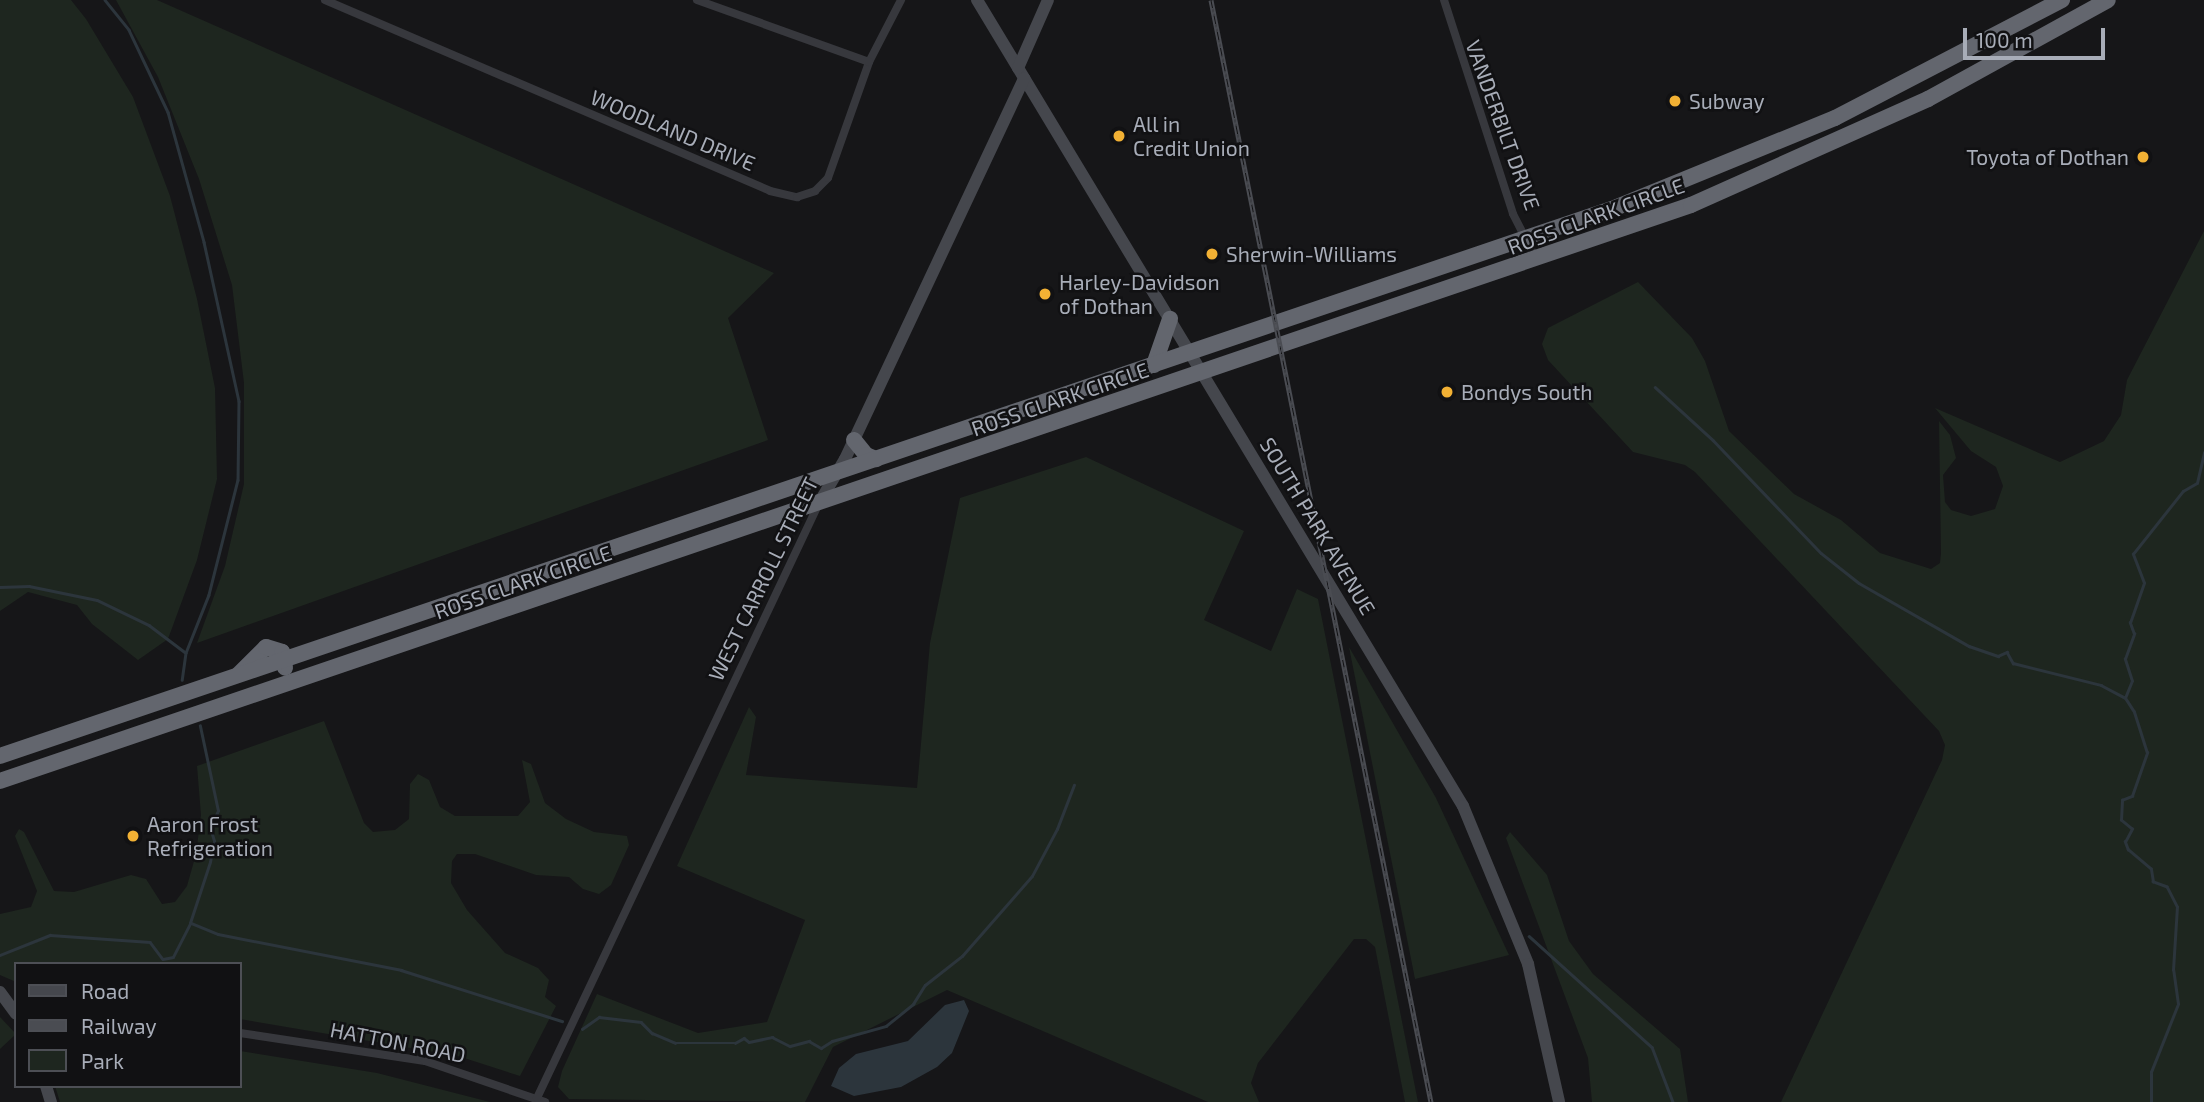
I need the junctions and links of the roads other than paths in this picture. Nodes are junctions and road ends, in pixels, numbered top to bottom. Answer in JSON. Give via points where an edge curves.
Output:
{"nodes":[{"id":1,"x":325,"y":0,"type":"edge"},
{"id":2,"x":352,"y":0,"type":"edge"},
{"id":3,"x":697,"y":0,"type":"edge"},
{"id":4,"x":901,"y":0,"type":"edge"},
{"id":5,"x":977,"y":0,"type":"edge"},
{"id":6,"x":1048,"y":0,"type":"edge"},
{"id":7,"x":1444,"y":0,"type":"edge"},
{"id":8,"x":2062,"y":0,"type":"edge"},
{"id":9,"x":2108,"y":0,"type":"edge"},
{"id":10,"x":347,"y":10,"type":"junction"},
{"id":11,"x":2009,"y":30,"type":"junction"},
{"id":12,"x":2022,"y":50,"type":"junction"},
{"id":13,"x":869,"y":62,"type":"junction"},
{"id":14,"x":1021,"y":73,"type":"junction"},
{"id":15,"x":1790,"y":138,"type":"junction"},
{"id":16,"x":1800,"y":160,"type":"junction"},
{"id":17,"x":1682,"y":183,"type":"junction"},
{"id":18,"x":1691,"y":205,"type":"junction"},
{"id":19,"x":1528,"y":238,"type":"junction"},
{"id":20,"x":1536,"y":260,"type":"junction"},
{"id":21,"x":1170,"y":319,"type":"junction"},
{"id":22,"x":1190,"y":353,"type":"junction"},
{"id":23,"x":1153,"y":365,"type":"junction"},
{"id":24,"x":1202,"y":373,"type":"junction"},
{"id":25,"x":1085,"y":388,"type":"junction"},
{"id":26,"x":1093,"y":410,"type":"junction"},
{"id":27,"x":947,"y":435,"type":"junction"},
{"id":28,"x":854,"y":440,"type":"junction"},
{"id":29,"x":955,"y":457,"type":"junction"},
{"id":30,"x":876,"y":459,"type":"junction"},
{"id":31,"x":838,"y":472,"type":"junction"},
{"id":32,"x":819,"y":503,"type":"junction"},
{"id":33,"x":441,"y":606,"type":"junction"},
{"id":34,"x":450,"y":628,"type":"junction"},
{"id":35,"x":285,"y":659,"type":"junction"},
{"id":36,"x":274,"y":688,"type":"junction"},
{"id":37,"x":0,"y":756,"type":"edge"},
{"id":38,"x":0,"y":781,"type":"edge"},
{"id":39,"x":0,"y":992,"type":"edge"},
{"id":40,"x":14,"y":1008,"type":"edge"},
{"id":41,"x":242,"y":1033,"type":"edge"},
{"id":42,"x":541,"y":1100,"type":"edge"},
{"id":43,"x":1559,"y":1102,"type":"edge"}],
"edges":[{"from":1,"to":10,"type":"street","name":"WOODLAND DRIVE"},
{"from":2,"to":10,"type":"street"},
{"from":3,"to":13,"type":"street"},
{"from":4,"to":13,"type":"street","name":"WOODLAND DRIVE"},
{"from":5,"to":14,"type":"street","name":"SOUTH PARK AVENUE"},
{"from":6,"to":14,"type":"street","name":"WEST CARROLL STREET"},
{"from":7,"to":19,"type":"street","name":"VANDERBILT DRIVE","via":[[1513,214]]},
{"from":8,"to":11,"type":"highway","name":"ROSS CLARK CIRCLE"},
{"from":9,"to":12,"type":"highway","name":"ROSS CLARK CIRCLE"},
{"from":10,"to":13,"type":"street","name":"WOODLAND DRIVE","via":[[787,197],[806,195],[828,178]]},
{"from":11,"to":12,"type":"highway"},
{"from":11,"to":15,"type":"highway","name":"ROSS CLARK CIRCLE"},
{"from":12,"to":16,"type":"highway","name":"ROSS CLARK CIRCLE"},
{"from":14,"to":21,"type":"street","name":"SOUTH PARK AVENUE"},
{"from":14,"to":28,"type":"street","name":"WEST CARROLL STREET"},
{"from":15,"to":16,"type":"highway"},
{"from":15,"to":17,"type":"highway","name":"ROSS CLARK CIRCLE"},
{"from":16,"to":18,"type":"highway","name":"ROSS CLARK CIRCLE"},
{"from":17,"to":18,"type":"highway"},
{"from":17,"to":19,"type":"highway","name":"ROSS CLARK CIRCLE"},
{"from":18,"to":20,"type":"highway","name":"ROSS CLARK CIRCLE"},
{"from":19,"to":20,"type":"street","name":"VANDERBILT DRIVE"},
{"from":19,"to":22,"type":"highway","name":"ROSS CLARK CIRCLE"},
{"from":20,"to":24,"type":"highway","name":"ROSS CLARK CIRCLE"},
{"from":21,"to":22,"type":"street","name":"SOUTH PARK AVENUE"},
{"from":21,"to":23,"type":"highway"},
{"from":22,"to":23,"type":"highway","name":"ROSS CLARK CIRCLE"},
{"from":22,"to":24,"type":"street","name":"SOUTH PARK AVENUE"},
{"from":23,"to":25,"type":"highway","name":"ROSS CLARK CIRCLE"},
{"from":24,"to":26,"type":"highway","name":"ROSS CLARK CIRCLE"},
{"from":24,"to":43,"type":"street","name":"SOUTH PARK AVENUE","via":[[1463,806],[1528,964]]},
{"from":25,"to":26,"type":"highway"},
{"from":25,"to":27,"type":"highway","name":"ROSS CLARK CIRCLE"},
{"from":26,"to":29,"type":"highway","name":"ROSS CLARK CIRCLE"},
{"from":27,"to":29,"type":"highway"},
{"from":27,"to":30,"type":"highway","name":"ROSS CLARK CIRCLE"},
{"from":28,"to":30,"type":"highway","via":[[866,455]]},
{"from":28,"to":31,"type":"street","name":"WEST CARROLL STREET"},
{"from":29,"to":32,"type":"highway","name":"ROSS CLARK CIRCLE"},
{"from":30,"to":31,"type":"highway","name":"ROSS CLARK CIRCLE"},
{"from":31,"to":32,"type":"street","name":"WEST CARROLL STREET"},
{"from":31,"to":33,"type":"highway","name":"ROSS CLARK CIRCLE"},
{"from":32,"to":34,"type":"highway","name":"ROSS CLARK CIRCLE"},
{"from":32,"to":42,"type":"street","name":"WEST CARROLL STREET"},
{"from":33,"to":34,"type":"highway"},
{"from":33,"to":35,"type":"highway","name":"ROSS CLARK CIRCLE"},
{"from":34,"to":36,"type":"highway","name":"ROSS CLARK CIRCLE"},
{"from":35,"to":36,"type":"highway","via":[[285,669]]},
{"from":35,"to":37,"type":"highway","name":"ROSS CLARK CIRCLE"},
{"from":36,"to":38,"type":"highway","name":"ROSS CLARK CIRCLE"},
{"from":39,"to":40,"type":"street"},
{"from":41,"to":42,"type":"street","name":"HATTON ROAD","via":[[425,1061]]}]}
